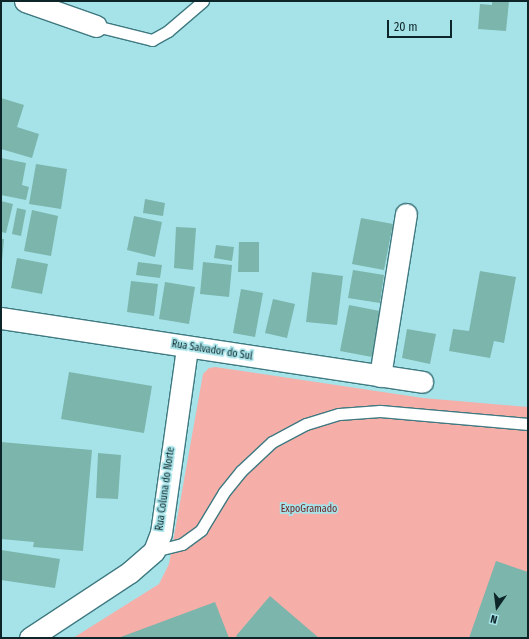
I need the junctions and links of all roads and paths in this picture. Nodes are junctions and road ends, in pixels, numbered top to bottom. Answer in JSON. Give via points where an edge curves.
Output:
{"nodes":[{"id":1,"x":25,"y":1,"type":"edge"},
{"id":2,"x":203,"y":1,"type":"edge"},
{"id":3,"x":96,"y":26,"type":"joint"},
{"id":4,"x":406,"y":214,"type":"dead end"},
{"id":5,"x":1,"y":318,"type":"edge"},
{"id":6,"x":187,"y":347,"type":"junction"},
{"id":7,"x":380,"y":376,"type":"junction"},
{"id":8,"x":422,"y":382,"type":"dead end"},
{"id":9,"x":528,"y":424,"type":"edge"},
{"id":10,"x":154,"y":551,"type":"junction"},
{"id":11,"x":30,"y":638,"type":"edge"}],
"edges":[{"from":1,"to":3,"type":"street"},
{"from":2,"to":3,"type":"lane","via":[[168,31],[152,40]]},
{"from":4,"to":7,"type":"street"},
{"from":5,"to":6,"type":"street","name":"Rua Salvador do Sul"},
{"from":6,"to":7,"type":"street","name":"Rua Salvador do Sul"},
{"from":6,"to":10,"type":"street","name":"Rua Coluna do Norte","via":[[161,533]]},
{"from":7,"to":8,"type":"street","name":"Rua Salvador do Sul"},
{"from":9,"to":10,"type":"lane","via":[[380,411],[339,414],[306,424],[272,442],[241,471],[224,492],[201,530],[182,544]]},
{"from":10,"to":11,"type":"street","name":"Rua Coluna do Norte","via":[[130,572]]}]}
